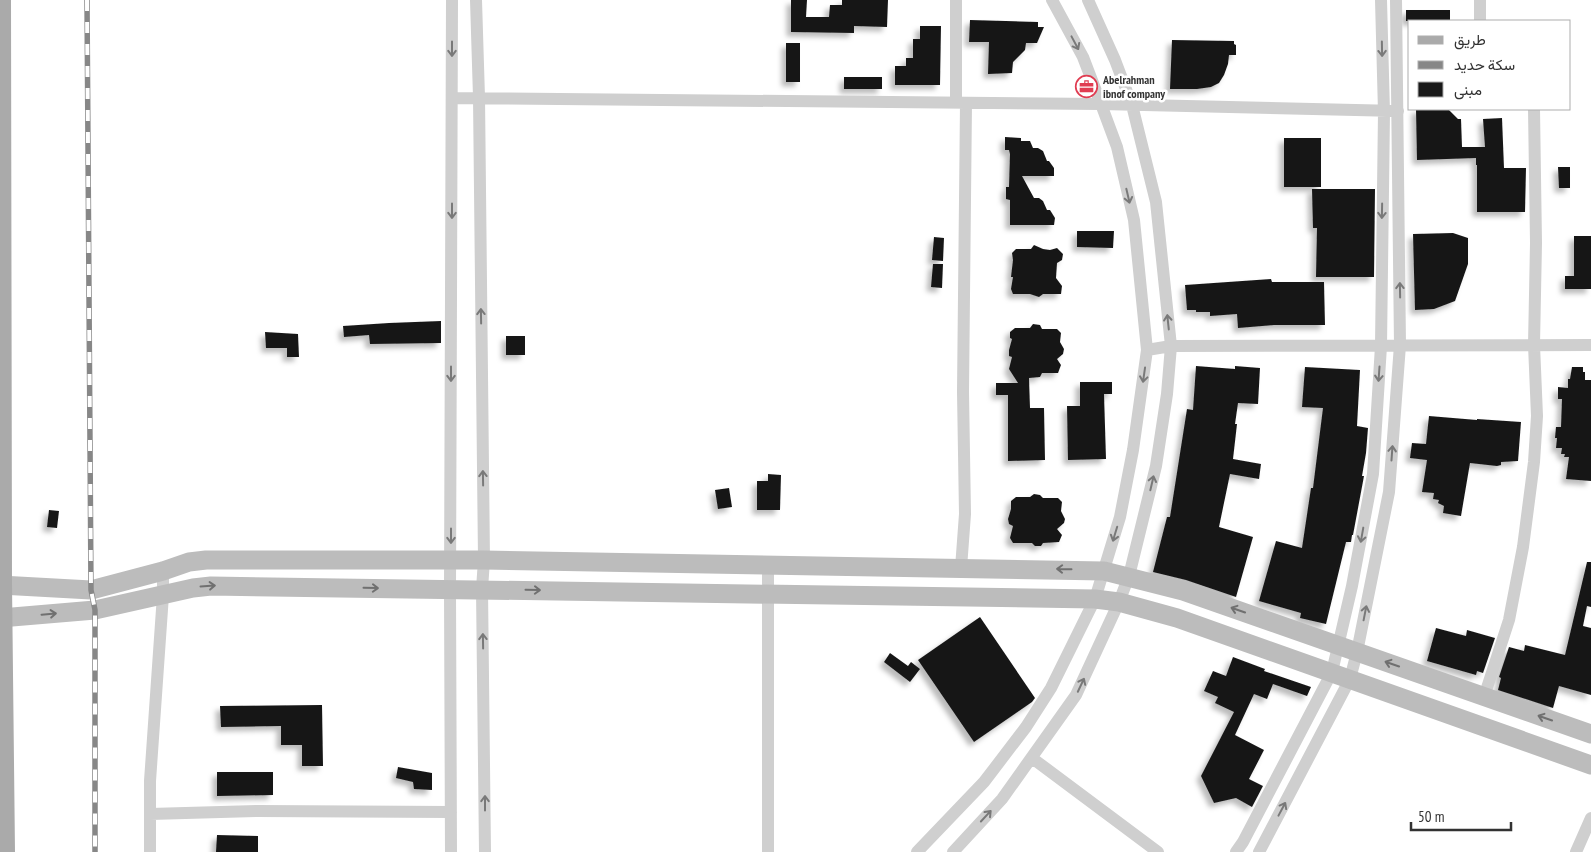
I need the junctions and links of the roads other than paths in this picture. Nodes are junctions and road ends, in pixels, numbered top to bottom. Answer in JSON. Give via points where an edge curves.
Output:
{"nodes":[{"id":1,"x":1,"y":0,"type":"edge"},
{"id":2,"x":452,"y":0,"type":"edge"},
{"id":3,"x":476,"y":0,"type":"edge"},
{"id":4,"x":956,"y":0,"type":"edge"},
{"id":5,"x":1052,"y":0,"type":"edge"},
{"id":6,"x":1088,"y":0,"type":"edge"},
{"id":7,"x":1382,"y":0,"type":"edge"},
{"id":8,"x":1396,"y":0,"type":"edge"},
{"id":9,"x":1480,"y":0,"type":"edge"},
{"id":10,"x":1480,"y":20,"type":"edge"},
{"id":11,"x":479,"y":97,"type":"junction"},
{"id":12,"x":452,"y":98,"type":"junction"},
{"id":13,"x":961,"y":103,"type":"junction"},
{"id":14,"x":1101,"y":104,"type":"junction"},
{"id":15,"x":1132,"y":105,"type":"junction"},
{"id":16,"x":1534,"y":110,"type":"edge"},
{"id":17,"x":1398,"y":111,"type":"junction"},
{"id":18,"x":1384,"y":112,"type":"junction"},
{"id":19,"x":1400,"y":345,"type":"junction"},
{"id":20,"x":1534,"y":345,"type":"junction"},
{"id":21,"x":1591,"y":345,"type":"edge"},
{"id":22,"x":1171,"y":346,"type":"junction"},
{"id":23,"x":1380,"y":346,"type":"junction"},
{"id":24,"x":1147,"y":350,"type":"junction"},
{"id":25,"x":484,"y":560,"type":"junction"},
{"id":26,"x":451,"y":561,"type":"junction"},
{"id":27,"x":768,"y":566,"type":"junction"},
{"id":28,"x":961,"y":568,"type":"junction"},
{"id":29,"x":163,"y":571,"type":"junction"},
{"id":30,"x":1104,"y":571,"type":"junction"},
{"id":31,"x":1129,"y":576,"type":"junction"},
{"id":32,"x":1,"y":585,"type":"edge"},
{"id":33,"x":482,"y":589,"type":"junction"},
{"id":34,"x":450,"y":590,"type":"junction"},
{"id":35,"x":163,"y":595,"type":"junction"},
{"id":36,"x":767,"y":595,"type":"junction"},
{"id":37,"x":1095,"y":599,"type":"junction"},
{"id":38,"x":1119,"y":602,"type":"junction"},
{"id":39,"x":2,"y":618,"type":"edge"},
{"id":40,"x":1338,"y":645,"type":"junction"},
{"id":41,"x":1358,"y":652,"type":"junction"},
{"id":42,"x":1332,"y":672,"type":"junction"},
{"id":43,"x":1350,"y":679,"type":"junction"},
{"id":44,"x":1484,"y":697,"type":"junction"},
{"id":45,"x":1591,"y":734,"type":"edge"},
{"id":46,"x":1032,"y":758,"type":"junction"},
{"id":47,"x":1591,"y":764,"type":"edge"},
{"id":48,"x":451,"y":812,"type":"junction"},
{"id":49,"x":150,"y":814,"type":"junction"},
{"id":50,"x":1591,"y":818,"type":"edge"},
{"id":51,"x":5,"y":852,"type":"edge"},
{"id":52,"x":150,"y":852,"type":"edge"},
{"id":53,"x":451,"y":852,"type":"edge"},
{"id":54,"x":485,"y":852,"type":"edge"},
{"id":55,"x":768,"y":852,"type":"edge"},
{"id":56,"x":917,"y":852,"type":"edge"},
{"id":57,"x":953,"y":852,"type":"edge"},
{"id":58,"x":1158,"y":852,"type":"edge"},
{"id":59,"x":1236,"y":852,"type":"edge"},
{"id":60,"x":1259,"y":852,"type":"edge"},
{"id":61,"x":1576,"y":852,"type":"edge"}],
"edges":[{"from":1,"to":32,"type":"main road"},
{"from":2,"to":12,"type":"street","one_way":true},
{"from":3,"to":11,"type":"street"},
{"from":4,"to":13,"type":"street"},
{"from":5,"to":14,"type":"street","one_way":true,"via":[[1083,58]]},
{"from":6,"to":15,"type":"street"},
{"from":7,"to":18,"type":"street","one_way":true},
{"from":8,"to":17,"type":"street"},
{"from":9,"to":10,"type":"street"},
{"from":11,"to":12,"type":"street"},
{"from":11,"to":13,"type":"street"},
{"from":25,"to":11,"type":"street","one_way":true},
{"from":12,"to":26,"type":"street","one_way":true},
{"from":13,"to":14,"type":"street"},
{"from":13,"to":28,"type":"street","via":[[965,508]]},
{"from":14,"to":15,"type":"street"},
{"from":14,"to":24,"type":"street","one_way":true,"via":[[1117,147],[1134,220]]},
{"from":15,"to":18,"type":"street"},
{"from":22,"to":15,"type":"street","one_way":true,"via":[[1156,202]]},
{"from":16,"to":20,"type":"street"},
{"from":17,"to":18,"type":"street"},
{"from":19,"to":17,"type":"street","one_way":true},
{"from":18,"to":23,"type":"street","one_way":true},
{"from":19,"to":20,"type":"street"},
{"from":19,"to":23,"type":"street"},
{"from":41,"to":19,"type":"street","one_way":true,"via":[[1389,492]]},
{"from":20,"to":21,"type":"street"},
{"from":20,"to":44,"type":"street","via":[[1537,416],[1523,547],[1509,620]]},
{"from":22,"to":23,"type":"street"},
{"from":22,"to":24,"type":"street"},
{"from":31,"to":22,"type":"street","one_way":true,"via":[[1156,466]]},
{"from":23,"to":40,"type":"street","one_way":true,"via":[[1373,474]]},
{"from":24,"to":30,"type":"street","one_way":true,"via":[[1120,517]]},
{"from":25,"to":26,"type":"street"},
{"from":25,"to":27,"type":"street"},
{"from":25,"to":33,"type":"street"},
{"from":26,"to":29,"type":"street","via":[[206,560]]},
{"from":26,"to":34,"type":"street"},
{"from":27,"to":28,"type":"street"},
{"from":27,"to":36,"type":"street"},
{"from":30,"to":28,"type":"street","one_way":true},
{"from":29,"to":32,"type":"street","via":[[90,590]]},
{"from":29,"to":35,"type":"street"},
{"from":30,"to":31,"type":"street"},
{"from":30,"to":37,"type":"street"},
{"from":31,"to":38,"type":"street"},
{"from":40,"to":31,"type":"street","one_way":true,"via":[[1183,591]]},
{"from":32,"to":39,"type":"main road"},
{"from":33,"to":34,"type":"street"},
{"from":33,"to":36,"type":"street","one_way":true},
{"from":54,"to":33,"type":"street","one_way":true},
{"from":35,"to":34,"type":"street","one_way":true,"via":[[211,586]]},
{"from":34,"to":48,"type":"street"},
{"from":39,"to":35,"type":"street","one_way":true,"via":[[95,610]]},
{"from":35,"to":49,"type":"street"},
{"from":36,"to":37,"type":"street"},
{"from":36,"to":55,"type":"street"},
{"from":37,"to":38,"type":"street"},
{"from":37,"to":56,"type":"street","via":[[1051,688],[1026,727],[984,782]]},
{"from":38,"to":42,"type":"street","via":[[1177,618]]},
{"from":46,"to":38,"type":"street","one_way":true,"via":[[1076,695]]},
{"from":39,"to":51,"type":"main road"},
{"from":40,"to":41,"type":"street"},
{"from":40,"to":42,"type":"street"},
{"from":41,"to":43,"type":"street"},
{"from":44,"to":41,"type":"street","one_way":true},
{"from":42,"to":43,"type":"street"},
{"from":42,"to":59,"type":"street"},
{"from":43,"to":47,"type":"street"},
{"from":60,"to":43,"type":"street","one_way":true},
{"from":45,"to":44,"type":"street","one_way":true},
{"from":57,"to":46,"type":"street","one_way":true,"via":[[1002,799]]},
{"from":46,"to":58,"type":"street"},
{"from":48,"to":49,"type":"street"},
{"from":48,"to":53,"type":"street"},
{"from":49,"to":52,"type":"street"},
{"from":50,"to":61,"type":"street"}]}
